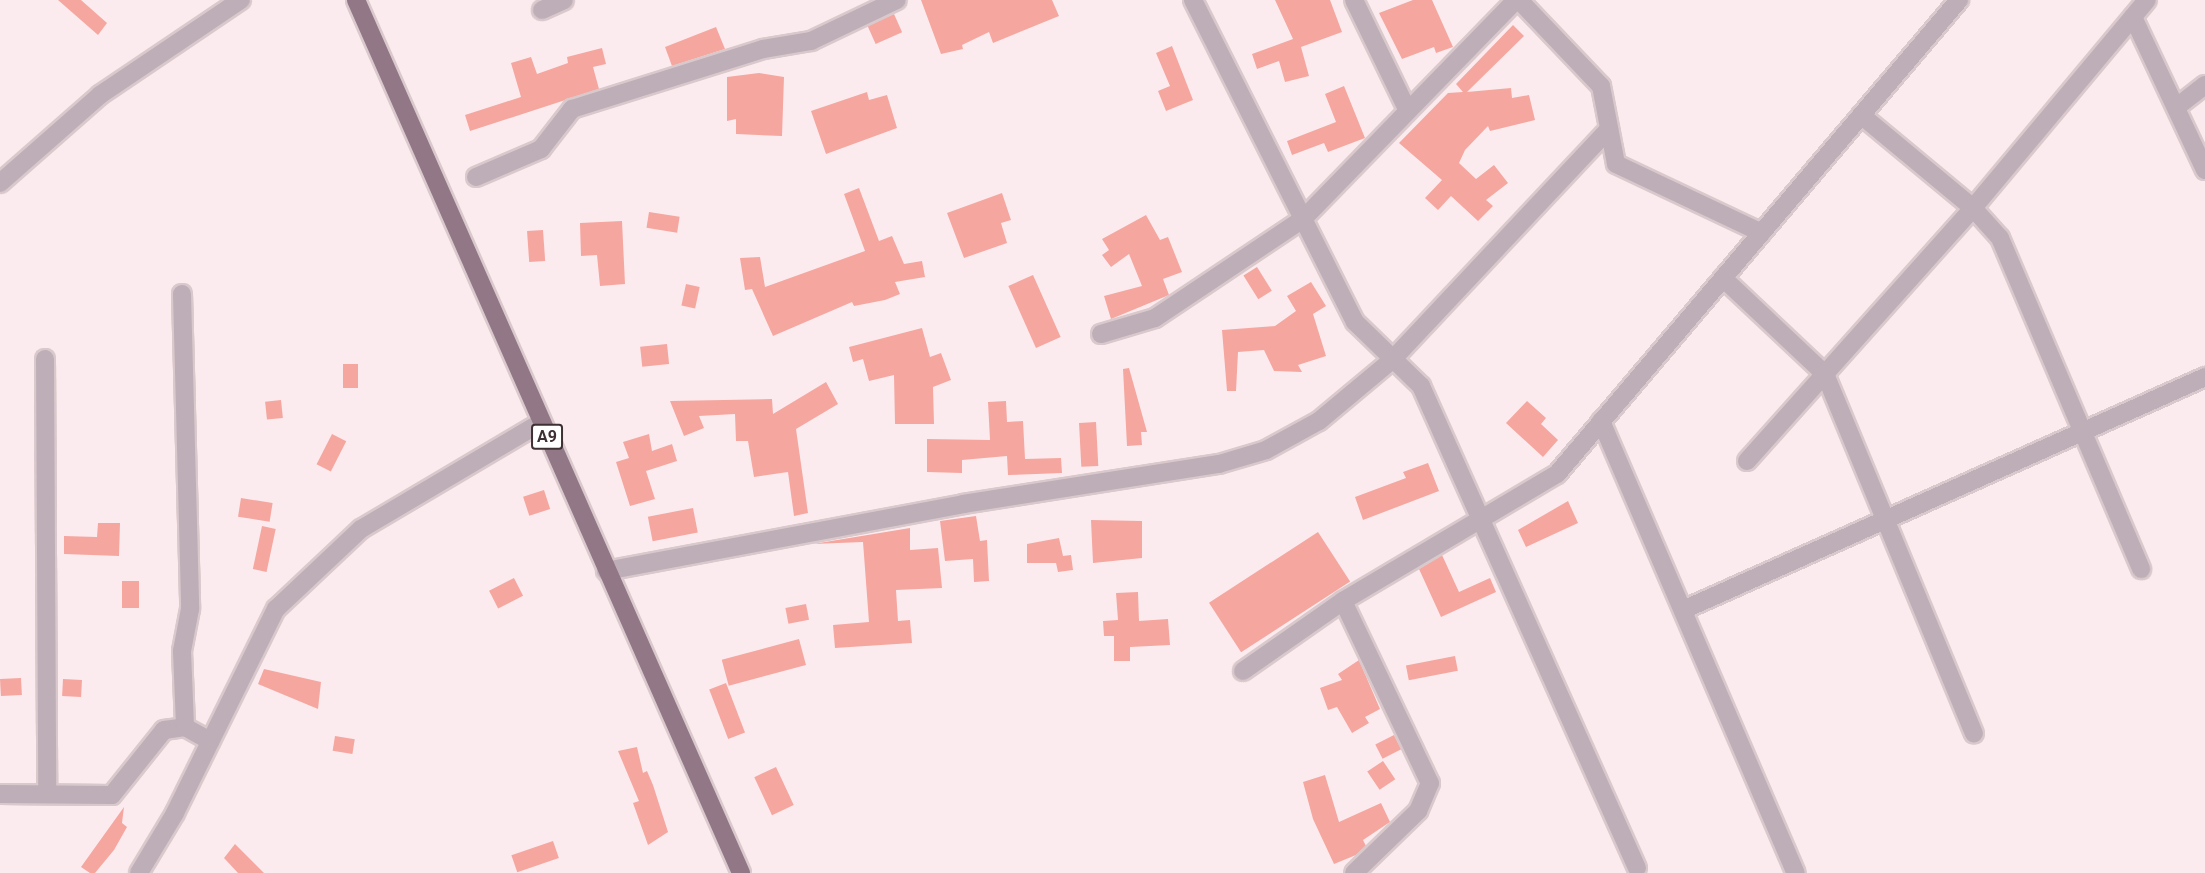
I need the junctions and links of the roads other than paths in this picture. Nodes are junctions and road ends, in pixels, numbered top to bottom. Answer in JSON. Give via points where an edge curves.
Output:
{"nodes":[{"id":1,"x":241,"y":0,"type":"edge"},
{"id":2,"x":356,"y":0,"type":"edge"},
{"id":3,"x":564,"y":0,"type":"edge"},
{"id":4,"x":897,"y":0,"type":"edge"},
{"id":5,"x":1193,"y":0,"type":"edge"},
{"id":6,"x":1354,"y":0,"type":"edge"},
{"id":7,"x":1517,"y":0,"type":"edge"},
{"id":8,"x":1959,"y":0,"type":"edge"},
{"id":9,"x":2147,"y":0,"type":"edge"},
{"id":10,"x":543,"y":10,"type":"dead end"},
{"id":11,"x":2133,"y":17,"type":"junction"},
{"id":12,"x":2205,"y":85,"type":"edge"},
{"id":13,"x":2178,"y":106,"type":"junction"},
{"id":14,"x":1408,"y":111,"type":"junction"},
{"id":15,"x":1861,"y":115,"type":"junction"},
{"id":16,"x":1609,"y":129,"type":"junction"},
{"id":17,"x":2205,"y":170,"type":"edge"},
{"id":18,"x":476,"y":177,"type":"dead end"},
{"id":19,"x":0,"y":183,"type":"edge"},
{"id":20,"x":1973,"y":208,"type":"junction"},
{"id":21,"x":1303,"y":219,"type":"junction"},
{"id":22,"x":1761,"y":232,"type":"junction"},
{"id":23,"x":1723,"y":278,"type":"junction"},
{"id":24,"x":182,"y":294,"type":"dead end"},
{"id":25,"x":1101,"y":334,"type":"dead end"},
{"id":26,"x":45,"y":359,"type":"dead end"},
{"id":27,"x":1392,"y":360,"type":"junction"},
{"id":28,"x":1826,"y":374,"type":"junction"},
{"id":29,"x":2205,"y":377,"type":"edge"},
{"id":30,"x":1601,"y":421,"type":"junction"},
{"id":31,"x":540,"y":423,"type":"junction"},
{"id":32,"x":2083,"y":431,"type":"junction"},
{"id":33,"x":1747,"y":462,"type":"dead end"},
{"id":34,"x":1484,"y":518,"type":"junction"},
{"id":35,"x":1882,"y":521,"type":"junction"},
{"id":36,"x":2141,"y":569,"type":"dead end"},
{"id":37,"x":606,"y":571,"type":"junction"},
{"id":38,"x":1343,"y":601,"type":"junction"},
{"id":39,"x":1683,"y":610,"type":"junction"},
{"id":40,"x":1243,"y":671,"type":"dead end"},
{"id":41,"x":185,"y":727,"type":"junction"},
{"id":42,"x":1974,"y":733,"type":"dead end"},
{"id":43,"x":210,"y":741,"type":"junction"},
{"id":44,"x":0,"y":794,"type":"edge"},
{"id":45,"x":47,"y":794,"type":"junction"},
{"id":46,"x":1637,"y":868,"type":"dead end"},
{"id":47,"x":139,"y":873,"type":"edge"},
{"id":48,"x":741,"y":873,"type":"edge"},
{"id":49,"x":1354,"y":873,"type":"edge"},
{"id":50,"x":1796,"y":873,"type":"edge"}],
"edges":[{"from":1,"to":19,"type":"street","via":[[100,94]]},
{"from":2,"to":31,"type":"main road","number":"A9"},
{"from":3,"to":10,"type":"street"},
{"from":4,"to":18,"type":"street","via":[[811,41],[763,49],[572,109],[541,149]]},
{"from":5,"to":21,"type":"street"},
{"from":6,"to":14,"type":"street"},
{"from":7,"to":14,"type":"street"},
{"from":7,"to":16,"type":"street","via":[[1601,86]]},
{"from":8,"to":15,"type":"street"},
{"from":9,"to":11,"type":"street"},
{"from":11,"to":13,"type":"street"},
{"from":11,"to":20,"type":"street"},
{"from":12,"to":13,"type":"street"},
{"from":13,"to":17,"type":"street"},
{"from":14,"to":21,"type":"street"},
{"from":15,"to":20,"type":"street"},
{"from":15,"to":22,"type":"street"},
{"from":16,"to":22,"type":"street","via":[[1616,164]]},
{"from":16,"to":27,"type":"street"},
{"from":20,"to":28,"type":"street"},
{"from":20,"to":32,"type":"street","via":[[2000,238]]},
{"from":21,"to":25,"type":"street","via":[[1155,318]]},
{"from":21,"to":27,"type":"street","via":[[1355,322]]},
{"from":22,"to":23,"type":"street"},
{"from":23,"to":28,"type":"street"},
{"from":23,"to":30,"type":"street"},
{"from":24,"to":41,"type":"street","via":[[190,609],[182,651]]},
{"from":26,"to":45,"type":"street"},
{"from":27,"to":34,"type":"street","via":[[1421,386]]},
{"from":27,"to":37,"type":"street","via":[[1319,421],[1266,450],[1219,464],[963,504]]},
{"from":28,"to":33,"type":"street"},
{"from":28,"to":35,"type":"street"},
{"from":29,"to":32,"type":"street"},
{"from":30,"to":34,"type":"street","via":[[1557,474]]},
{"from":30,"to":39,"type":"street"},
{"from":31,"to":37,"type":"main road","number":"A9"},
{"from":31,"to":43,"type":"street","via":[[362,529],[276,609]]},
{"from":32,"to":35,"type":"street"},
{"from":32,"to":36,"type":"street"},
{"from":34,"to":38,"type":"street"},
{"from":34,"to":46,"type":"street"},
{"from":35,"to":39,"type":"street"},
{"from":35,"to":42,"type":"street"},
{"from":37,"to":48,"type":"main road","number":"A9"},
{"from":38,"to":40,"type":"street"},
{"from":38,"to":49,"type":"street","via":[[1430,783],[1418,811]]},
{"from":39,"to":50,"type":"street"},
{"from":41,"to":43,"type":"street"},
{"from":41,"to":45,"type":"street","via":[[164,729],[112,795]]},
{"from":43,"to":47,"type":"street"},
{"from":44,"to":45,"type":"street"}]}
